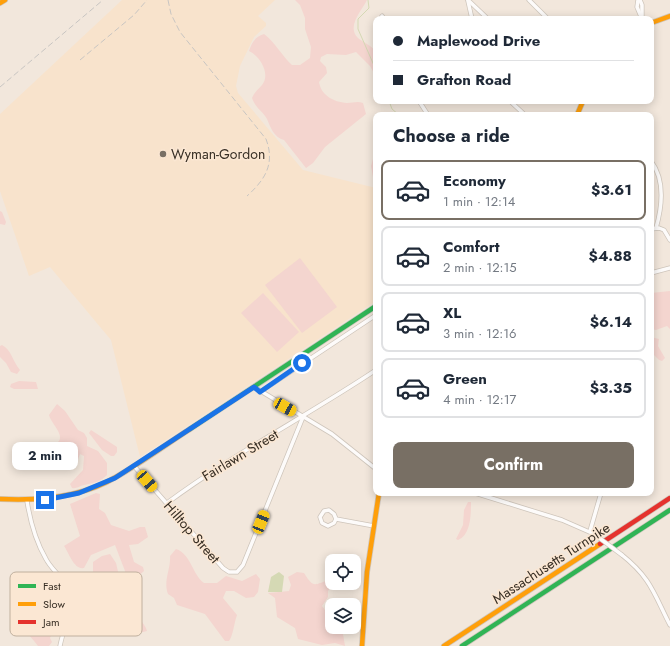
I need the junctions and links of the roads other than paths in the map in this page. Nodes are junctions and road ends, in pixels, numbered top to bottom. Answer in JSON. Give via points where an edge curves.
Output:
{"nodes":[{"id":1,"x":5,"y":0,"type":"edge"},
{"id":2,"x":468,"y":0,"type":"edge"},
{"id":3,"x":528,"y":0,"type":"edge"},
{"id":4,"x":639,"y":0,"type":"edge"},
{"id":5,"x":0,"y":3,"type":"edge"},
{"id":6,"x":471,"y":16,"type":"edge"},
{"id":7,"x":484,"y":16,"type":"edge"},
{"id":8,"x":545,"y":16,"type":"edge"},
{"id":9,"x":642,"y":16,"type":"edge"},
{"id":10,"x":670,"y":16,"type":"edge"},
{"id":11,"x":654,"y":22,"type":"edge"},
{"id":12,"x":515,"y":106,"type":"edge"},
{"id":13,"x":522,"y":112,"type":"edge"},
{"id":14,"x":654,"y":166,"type":"edge"},
{"id":15,"x":656,"y":228,"type":"joint"},
{"id":16,"x":670,"y":240,"type":"edge"},
{"id":17,"x":670,"y":268,"type":"edge"},
{"id":18,"x":654,"y":272,"type":"edge"},
{"id":19,"x":373,"y":308,"type":"edge"},
{"id":20,"x":373,"y":317,"type":"edge"},
{"id":21,"x":373,"y":372,"type":"edge"},
{"id":22,"x":254,"y":387,"type":"junction"},
{"id":23,"x":260,"y":392,"type":"junction"},
{"id":24,"x":303,"y":417,"type":"junction"},
{"id":25,"x":134,"y":466,"type":"junction"},
{"id":26,"x":373,"y":467,"type":"edge"},
{"id":27,"x":379,"y":496,"type":"edge"},
{"id":28,"x":493,"y":496,"type":"edge"},
{"id":29,"x":600,"y":496,"type":"edge"},
{"id":30,"x":670,"y":498,"type":"edge"},
{"id":31,"x":0,"y":499,"type":"edge"},
{"id":32,"x":27,"y":501,"type":"junction"},
{"id":33,"x":167,"y":503,"type":"junction"},
{"id":34,"x":670,"y":510,"type":"edge"},
{"id":35,"x":336,"y":519,"type":"junction"},
{"id":36,"x":374,"y":526,"type":"junction"},
{"id":37,"x":590,"y":531,"type":"junction"},
{"id":38,"x":56,"y":572,"type":"edge"},
{"id":39,"x":670,"y":625,"type":"edge"},
{"id":40,"x":62,"y":636,"type":"edge"},
{"id":41,"x":60,"y":646,"type":"edge"},
{"id":42,"x":362,"y":646,"type":"edge"},
{"id":43,"x":444,"y":646,"type":"edge"},
{"id":44,"x":462,"y":646,"type":"edge"}],
"edges":[{"from":1,"to":5,"type":"main road"},
{"from":2,"to":6,"type":"street"},
{"from":2,"to":7,"type":"street"},
{"from":3,"to":8,"type":"street"},
{"from":4,"to":9,"type":"street","via":[[642,5]]},
{"from":10,"to":11,"type":"main road"},
{"from":12,"to":13,"type":"street"},
{"from":14,"to":15,"type":"street","via":[[662,200]]},
{"from":15,"to":16,"type":"street","via":[[664,230]]},
{"from":17,"to":18,"type":"street"},
{"from":19,"to":22,"type":"main road"},
{"from":20,"to":23,"type":"street"},
{"from":21,"to":24,"type":"street","name":"Fairlawn Street"},
{"from":22,"to":23,"type":"street"},
{"from":22,"to":25,"type":"main road"},
{"from":23,"to":24,"type":"street"},
{"from":24,"to":26,"type":"street","via":[[334,436]]},
{"from":24,"to":33,"type":"street","name":"Fairlawn Street","via":[[209,472]]},
{"from":24,"to":33,"type":"street","name":"Hilltop Street","via":[[240,570],[232,572],[225,569]]},
{"from":25,"to":32,"type":"main road","via":[[93,488],[54,499]]},
{"from":25,"to":33,"type":"street","name":"Hilltop Street"},
{"from":27,"to":36,"type":"main road"},
{"from":28,"to":37,"type":"street"},
{"from":29,"to":37,"type":"street"},
{"from":30,"to":43,"type":"main road","name":"Massachusetts Turnpike"},
{"from":31,"to":32,"type":"main road"},
{"from":32,"to":38,"type":"street","via":[[30,520],[44,556]]},
{"from":34,"to":44,"type":"main road","name":"Massachusetts Turnpike"},
{"from":35,"to":35,"type":"street","via":[[326,526],[320,517],[324,511],[329,510]]},
{"from":35,"to":36,"type":"street"},
{"from":36,"to":42,"type":"main road","via":[[367,572]]},
{"from":37,"to":39,"type":"street","bridge":true,"via":[[644,575]]},
{"from":40,"to":41,"type":"street"}]}
